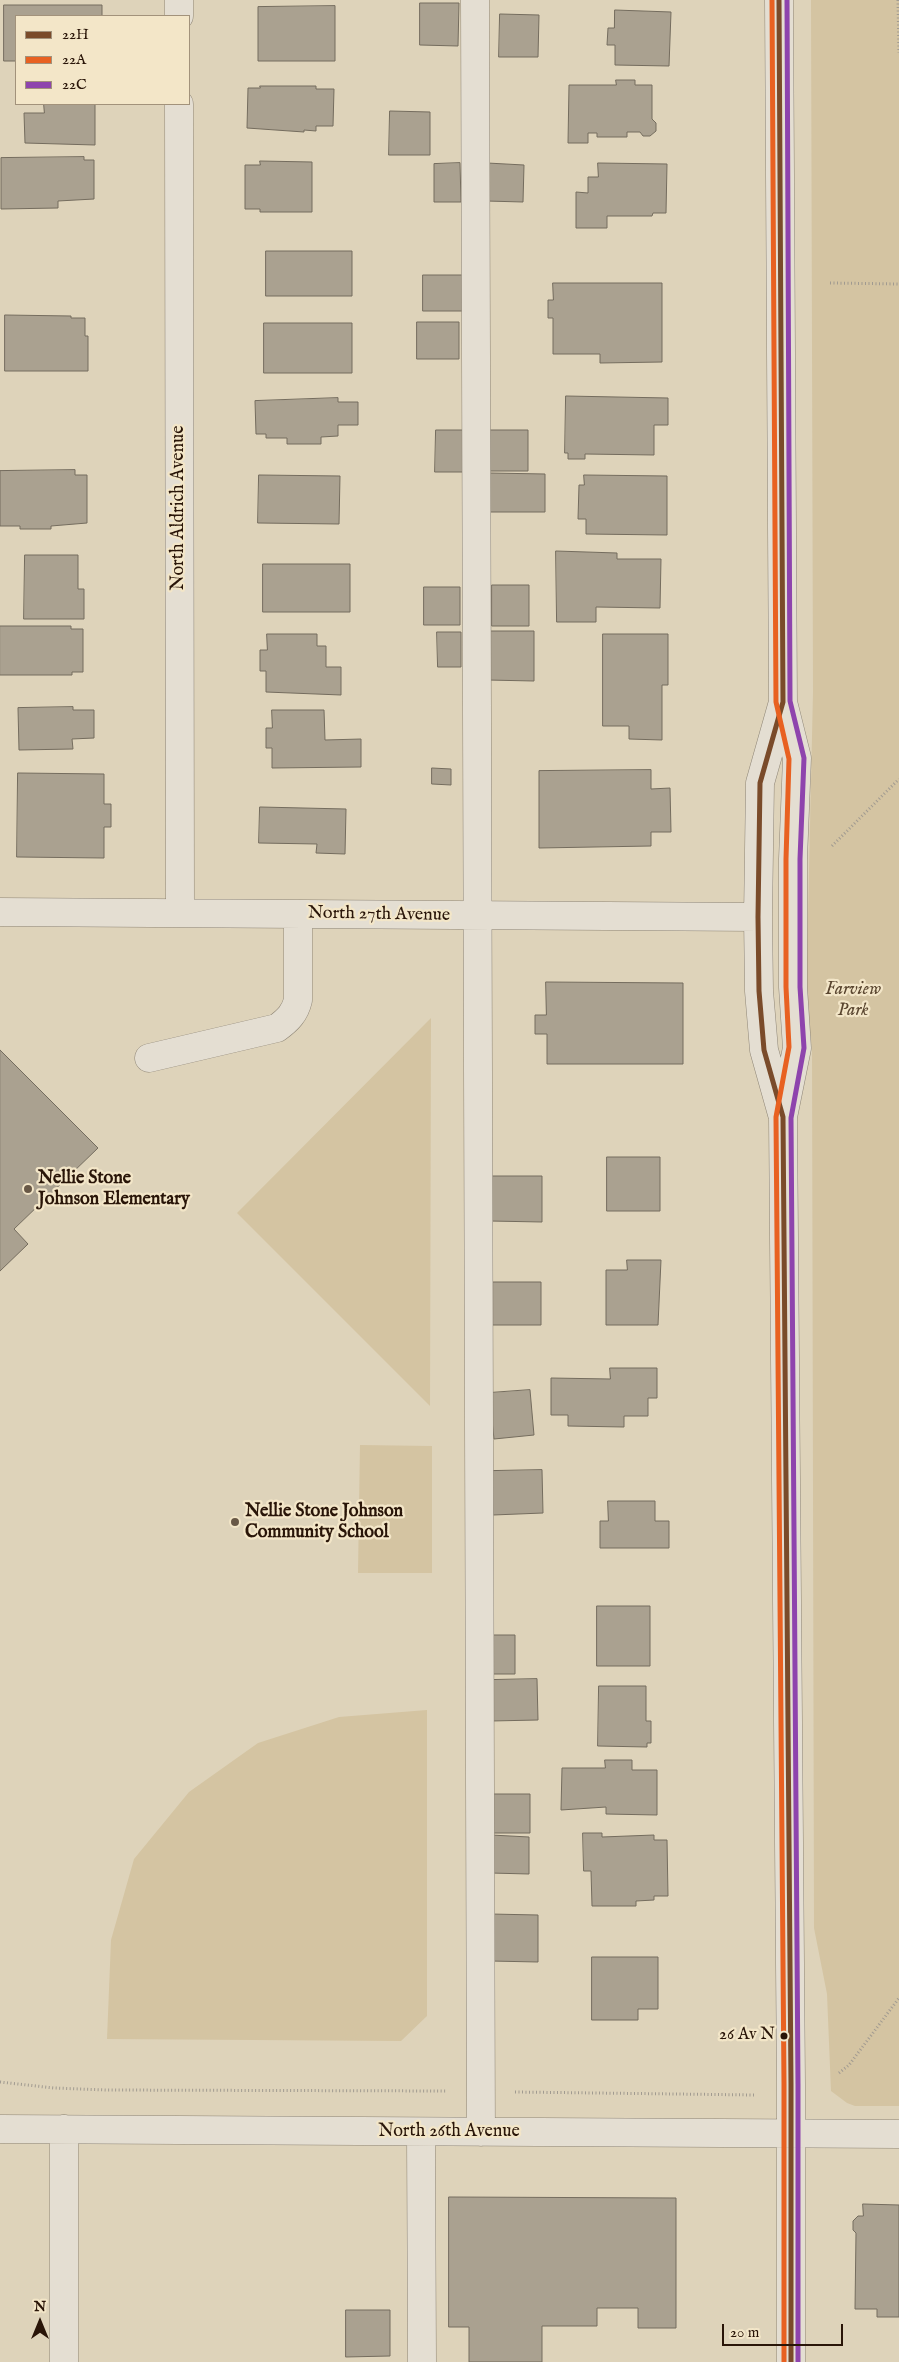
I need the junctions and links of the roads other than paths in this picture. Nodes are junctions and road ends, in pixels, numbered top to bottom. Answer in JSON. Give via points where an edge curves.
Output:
{"nodes":[{"id":1,"x":179,"y":0,"type":"edge"},
{"id":2,"x":475,"y":0,"type":"edge"},
{"id":3,"x":780,"y":0,"type":"edge"},
{"id":4,"x":179,"y":15,"type":"edge"},
{"id":5,"x":179,"y":105,"type":"edge"},
{"id":6,"x":783,"y":702,"type":"junction"},
{"id":7,"x":0,"y":912,"type":"edge"},
{"id":8,"x":180,"y":913,"type":"junction"},
{"id":9,"x":298,"y":914,"type":"junction"},
{"id":10,"x":478,"y":916,"type":"junction"},
{"id":11,"x":758,"y":917,"type":"junction"},
{"id":12,"x":149,"y":1058,"type":"dead end"},
{"id":13,"x":783,"y":1117,"type":"junction"},
{"id":14,"x":0,"y":2129,"type":"edge"},
{"id":15,"x":64,"y":2129,"type":"junction"},
{"id":16,"x":421,"y":2132,"type":"junction"},
{"id":17,"x":481,"y":2132,"type":"junction"},
{"id":18,"x":791,"y":2134,"type":"junction"},
{"id":19,"x":899,"y":2134,"type":"edge"},
{"id":20,"x":64,"y":2362,"type":"edge"},
{"id":21,"x":422,"y":2362,"type":"edge"},
{"id":22,"x":791,"y":2362,"type":"edge"}],
"edges":[{"from":1,"to":4,"type":"street"},
{"from":2,"to":10,"type":"street"},
{"from":3,"to":6,"type":"street"},
{"from":5,"to":8,"type":"street","name":"North Aldrich Avenue"},
{"from":6,"to":11,"type":"street","via":[[760,783]]},
{"from":6,"to":13,"type":"street","via":[[797,758],[793,832],[793,987],[797,1048]]},
{"from":7,"to":8,"type":"street","name":"North 27th Avenue"},
{"from":8,"to":9,"type":"street","name":"North 27th Avenue"},
{"from":9,"to":10,"type":"street","name":"North 27th Avenue"},
{"from":9,"to":12,"type":"street","via":[[298,1000],[289,1020],[277,1028]]},
{"from":10,"to":11,"type":"street","name":"North 27th Avenue"},
{"from":10,"to":17,"type":"street"},
{"from":11,"to":13,"type":"street","via":[[764,1050]]},
{"from":13,"to":18,"type":"street"},
{"from":14,"to":15,"type":"street","name":"North 26th Avenue"},
{"from":15,"to":16,"type":"street","name":"North 26th Avenue"},
{"from":15,"to":20,"type":"street"},
{"from":16,"to":17,"type":"street","name":"North 26th Avenue"},
{"from":16,"to":21,"type":"street"},
{"from":17,"to":18,"type":"street","name":"North 26th Avenue"},
{"from":18,"to":19,"type":"street","name":"North 26th Avenue"},
{"from":18,"to":22,"type":"street"}]}
